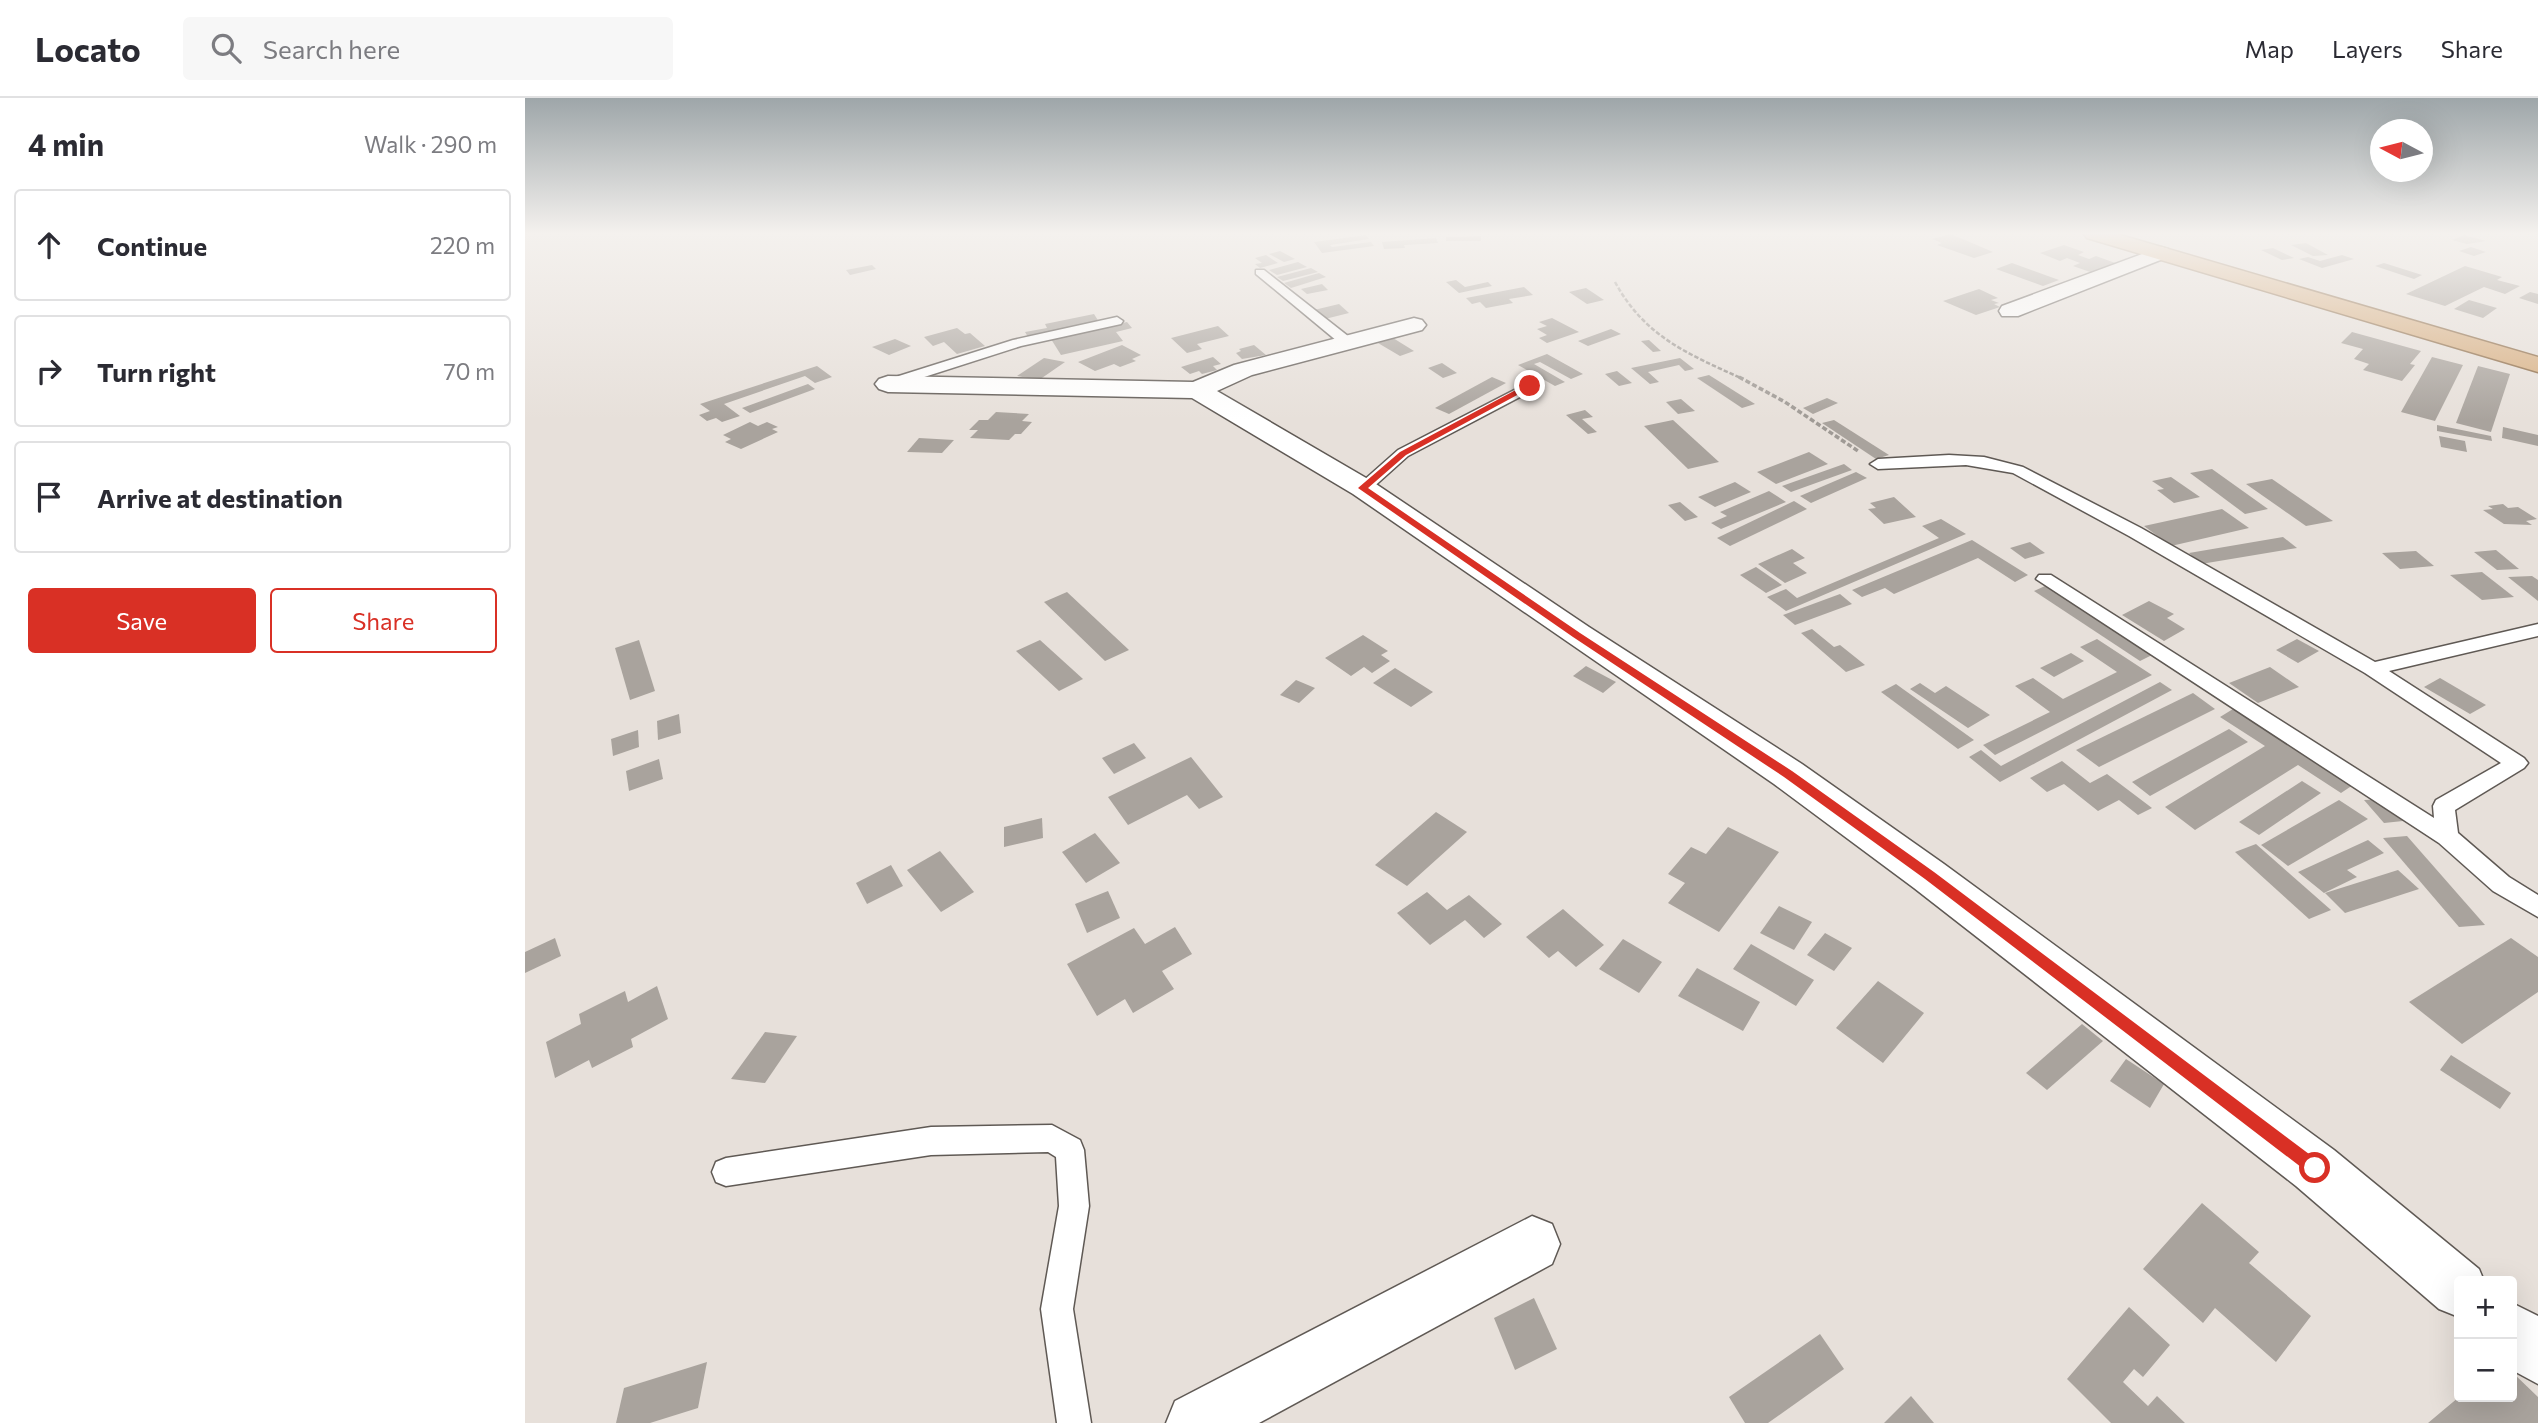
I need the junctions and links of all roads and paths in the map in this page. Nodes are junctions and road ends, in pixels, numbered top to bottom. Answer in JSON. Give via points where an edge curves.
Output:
{"nodes":[{"id":1,"x":1290,"y":296,"type":"edge"},
{"id":2,"x":1624,"y":296,"type":"edge"},
{"id":3,"x":2049,"y":296,"type":"edge"},
{"id":4,"x":2305,"y":296,"type":"edge"},
{"id":5,"x":2356,"y":296,"type":"edge"},
{"id":6,"x":2010,"y":311,"type":"dead end"},
{"id":7,"x":1117,"y":321,"type":"dead end"},
{"id":8,"x":1414,"y":325,"type":"dead end"},
{"id":9,"x":1348,"y":343,"type":"junction"},
{"id":10,"x":2538,"y":349,"type":"edge"},
{"id":11,"x":2538,"y":365,"type":"edge"},
{"id":12,"x":888,"y":384,"type":"joint"},
{"id":13,"x":1530,"y":386,"type":"dead end"},
{"id":14,"x":1197,"y":390,"type":"junction"},
{"id":15,"x":1878,"y":464,"type":"joint"},
{"id":16,"x":1363,"y":488,"type":"junction"},
{"id":17,"x":2045,"y":579,"type":"dead end"},
{"id":18,"x":2538,"y":630,"type":"edge"},
{"id":19,"x":2372,"y":669,"type":"junction"},
{"id":20,"x":2447,"y":836,"type":"junction"},
{"id":21,"x":2538,"y":907,"type":"edge"},
{"id":22,"x":726,"y":1172,"type":"dead end"},
{"id":23,"x":1532,"y":1244,"type":"dead end"},
{"id":24,"x":2454,"y":1285,"type":"edge"},
{"id":25,"x":2517,"y":1336,"type":"edge"},
{"id":26,"x":2538,"y":1354,"type":"edge"},
{"id":27,"x":1074,"y":1423,"type":"edge"},
{"id":28,"x":1197,"y":1423,"type":"edge"}],
"edges":[{"from":1,"to":9,"type":"lane"},
{"from":2,"to":15,"type":"path","via":[[1633,311],[1689,355],[1760,388]]},
{"from":3,"to":6,"type":"street"},
{"from":4,"to":11,"type":"highway"},
{"from":5,"to":10,"type":"highway"},
{"from":7,"to":12,"type":"lane","via":[[1018,343]]},
{"from":8,"to":9,"type":"street"},
{"from":9,"to":14,"type":"street","via":[[1243,370]]},
{"from":12,"to":14,"type":"street"},
{"from":13,"to":16,"type":"lane","via":[[1403,453]]},
{"from":14,"to":16,"type":"street"},
{"from":15,"to":19,"type":"lane","via":[[1999,463],[2135,532]]},
{"from":16,"to":24,"type":"street","via":[[1788,774],[1929,876],[2315,1168]]},
{"from":17,"to":20,"type":"lane"},
{"from":18,"to":19,"type":"lane"},
{"from":19,"to":20,"type":"lane","via":[[2517,763],[2444,806]]},
{"from":20,"to":21,"type":"lane","via":[[2501,884]]},
{"from":22,"to":27,"type":"lane","via":[[931,1141],[1052,1138],[1070,1150],[1074,1206],[1057,1309]]},
{"from":23,"to":28,"type":"street"},
{"from":25,"to":26,"type":"street"}]}
